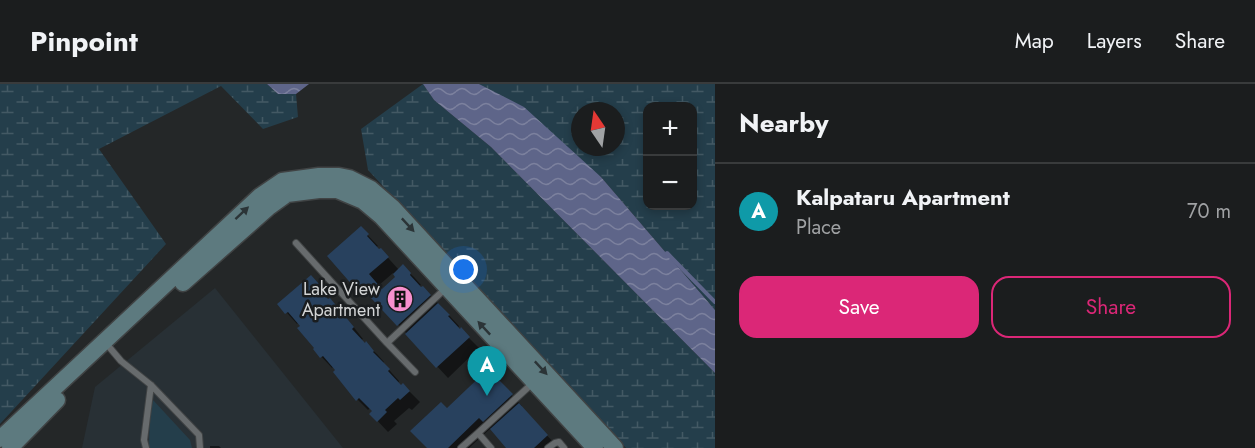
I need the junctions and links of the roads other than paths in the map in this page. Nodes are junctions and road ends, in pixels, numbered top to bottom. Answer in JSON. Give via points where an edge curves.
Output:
{"nodes":[{"id":1,"x":338,"y":183,"type":"junction"},
{"id":2,"x":296,"y":243,"type":"dead end"},
{"id":3,"x":452,"y":283,"type":"junction"},
{"id":4,"x":387,"y":343,"type":"junction"},
{"id":5,"x":110,"y":348,"type":"junction"},
{"id":6,"x":415,"y":372,"type":"dead end"},
{"id":7,"x":534,"y":382,"type":"junction"},
{"id":8,"x":152,"y":386,"type":"junction"},
{"id":9,"x":478,"y":434,"type":"junction"},
{"id":10,"x":0,"y":439,"type":"edge"},
{"id":11,"x":10,"y":448,"type":"edge"},
{"id":12,"x":146,"y":448,"type":"edge"},
{"id":13,"x":200,"y":448,"type":"edge"},
{"id":14,"x":461,"y":448,"type":"edge"},
{"id":15,"x":490,"y":448,"type":"edge"},
{"id":16,"x":548,"y":448,"type":"edge"},
{"id":17,"x":564,"y":448,"type":"edge"},
{"id":18,"x":595,"y":448,"type":"edge"},
{"id":19,"x":615,"y":448,"type":"edge"}],
"edges":[{"from":1,"to":3,"type":"street","via":[[349,178],[371,189],[392,207]]},
{"from":1,"to":5,"type":"street","via":[[287,194],[269,207]]},
{"from":10,"to":1,"type":"street","one_way":true,"via":[[260,196],[282,181],[319,176]]},
{"from":2,"to":4,"type":"lane"},
{"from":3,"to":4,"type":"lane"},
{"from":7,"to":3,"type":"street","one_way":true},
{"from":3,"to":19,"type":"street","one_way":true},
{"from":4,"to":6,"type":"lane"},
{"from":5,"to":8,"type":"lane"},
{"from":5,"to":11,"type":"street"},
{"from":7,"to":9,"type":"lane"},
{"from":7,"to":18,"type":"street"},
{"from":8,"to":12,"type":"lane"},
{"from":8,"to":13,"type":"lane","via":[[199,435]]},
{"from":9,"to":14,"type":"lane"},
{"from":9,"to":15,"type":"lane"},
{"from":16,"to":17,"type":"lane","via":[[555,442]]}]}
